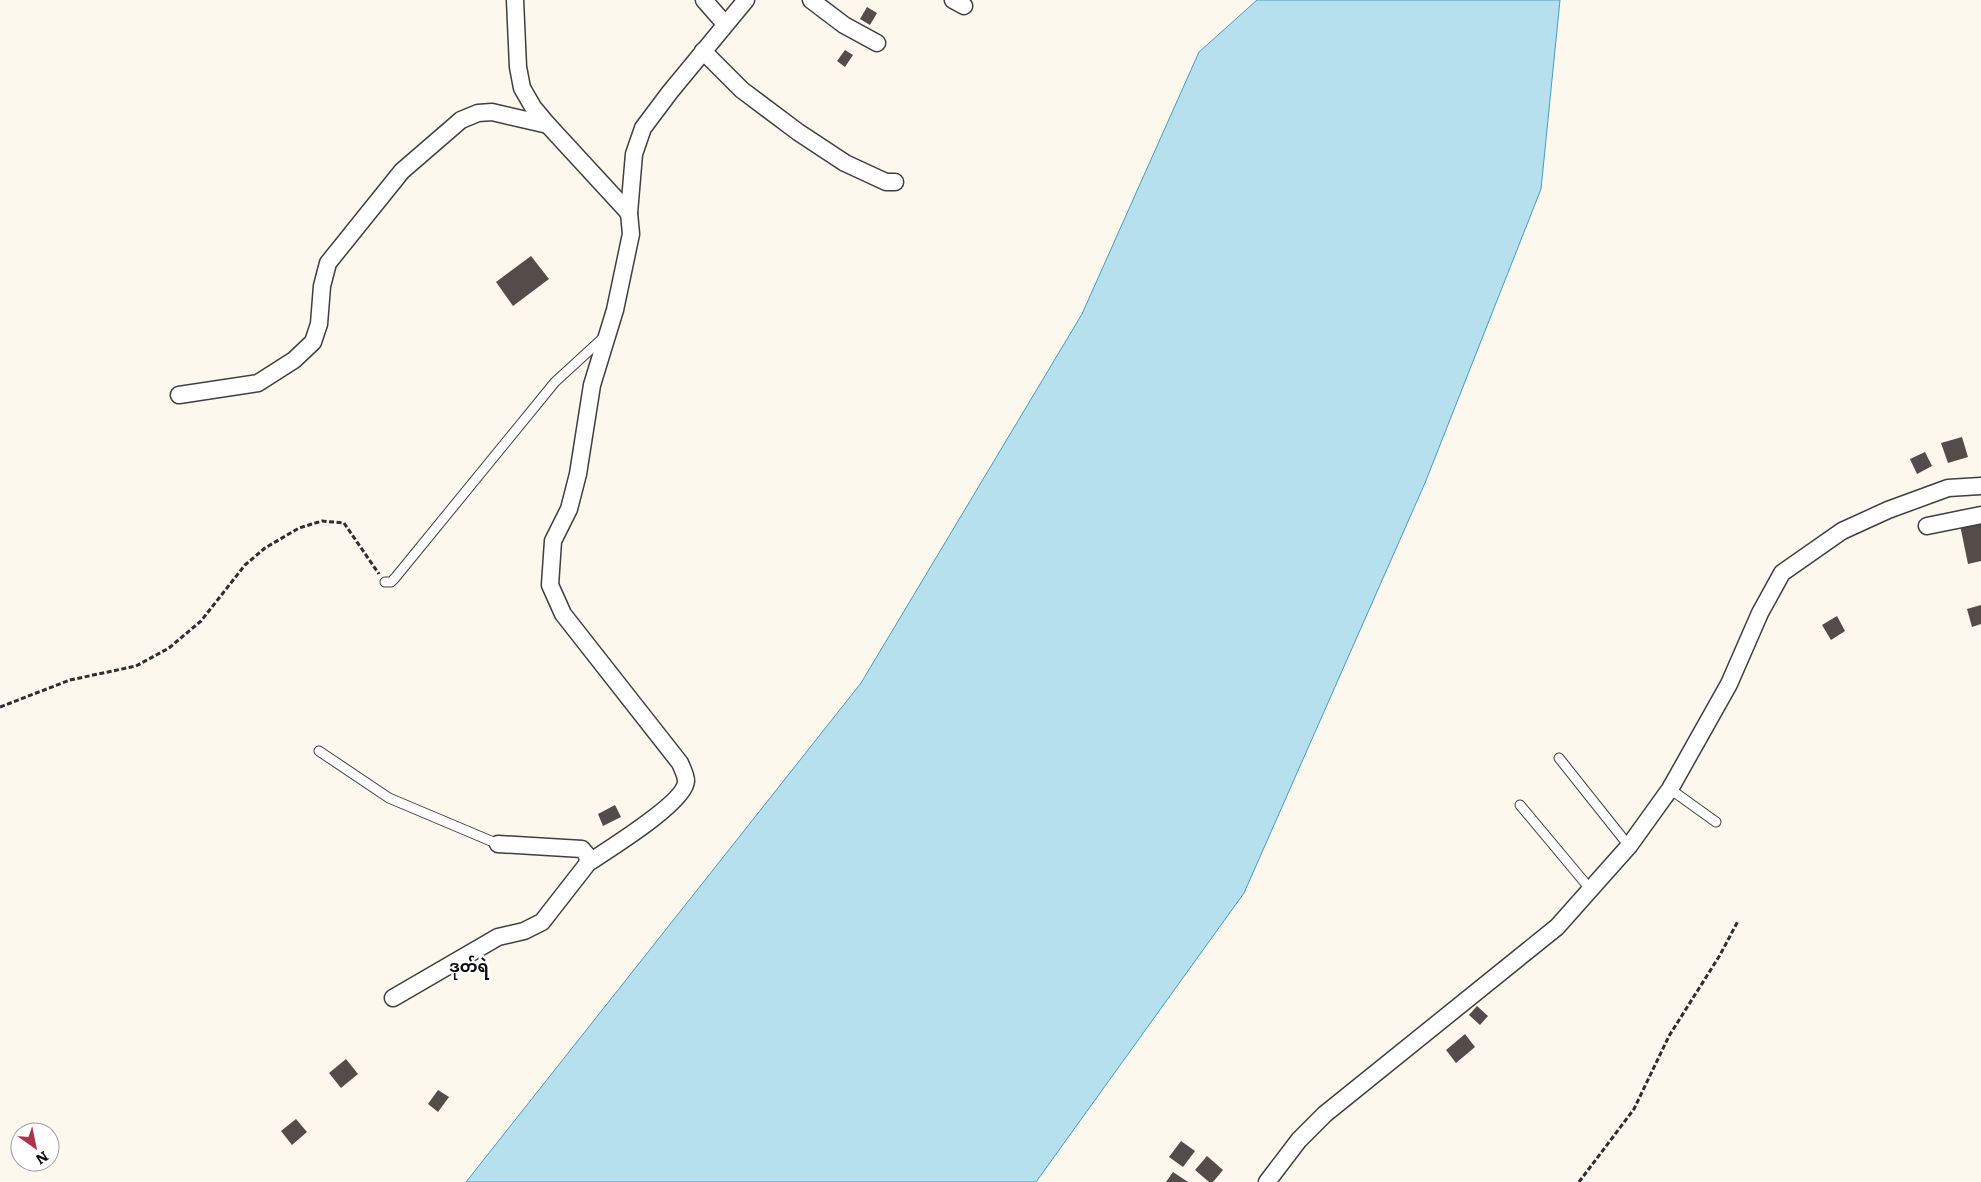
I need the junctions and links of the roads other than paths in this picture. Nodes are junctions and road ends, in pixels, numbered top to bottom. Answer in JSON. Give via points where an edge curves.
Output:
{"nodes":[{"id":1,"x":515,"y":0,"type":"edge"},
{"id":2,"x":704,"y":0,"type":"edge"},
{"id":3,"x":746,"y":0,"type":"edge"},
{"id":4,"x":811,"y":0,"type":"edge"},
{"id":5,"x":725,"y":24,"type":"junction"},
{"id":6,"x":877,"y":43,"type":"dead end"},
{"id":7,"x":703,"y":51,"type":"junction"},
{"id":8,"x":548,"y":126,"type":"junction"},
{"id":9,"x":895,"y":182,"type":"dead end"},
{"id":10,"x":629,"y":213,"type":"junction"},
{"id":11,"x":607,"y":334,"type":"junction"},
{"id":12,"x":179,"y":395,"type":"dead end"},
{"id":13,"x":1981,"y":486,"type":"edge"},
{"id":14,"x":1981,"y":515,"type":"edge"},
{"id":15,"x":1927,"y":526,"type":"dead end"},
{"id":16,"x":385,"y":582,"type":"road end"},
{"id":17,"x":319,"y":750,"type":"dead end"},
{"id":18,"x":1559,"y":758,"type":"dead end"},
{"id":19,"x":1670,"y":789,"type":"junction"},
{"id":20,"x":1520,"y":805,"type":"dead end"},
{"id":21,"x":1716,"y":822,"type":"dead end"},
{"id":22,"x":498,"y":844,"type":"joint"},
{"id":23,"x":1629,"y":846,"type":"junction"},
{"id":24,"x":588,"y":863,"type":"junction"},
{"id":25,"x":1591,"y":890,"type":"junction"},
{"id":26,"x":393,"y":998,"type":"dead end"},
{"id":27,"x":1267,"y":1182,"type":"edge"}],
"edges":[{"from":1,"to":8,"type":"street","via":[[522,88]]},
{"from":2,"to":5,"type":"street"},
{"from":3,"to":5,"type":"street"},
{"from":4,"to":6,"type":"street"},
{"from":5,"to":7,"type":"street"},
{"from":7,"to":9,"type":"street","via":[[742,90],[798,132],[845,163],[886,182]]},
{"from":7,"to":10,"type":"street","via":[[643,128],[634,154]]},
{"from":8,"to":10,"type":"street"},
{"from":8,"to":12,"type":"street","via":[[492,112],[478,113],[461,120],[402,171],[328,263],[322,286],[319,324],[313,342],[294,360],[258,383]]},
{"from":10,"to":11,"type":"street","via":[[631,234]]},
{"from":11,"to":16,"type":"lane","via":[[555,382],[395,578]]},
{"from":11,"to":24,"type":"street","via":[[592,385],[578,474],[569,508],[553,542],[550,585],[563,614],[680,763],[686,780],[683,790],[657,816]]},
{"from":13,"to":19,"type":"street","via":[[1948,488],[1888,510],[1842,531],[1782,573],[1760,613],[1729,684]]},
{"from":14,"to":15,"type":"street"},
{"from":17,"to":22,"type":"lane","via":[[388,798]]},
{"from":18,"to":23,"type":"lane"},
{"from":19,"to":21,"type":"lane"},
{"from":19,"to":23,"type":"street"},
{"from":20,"to":25,"type":"lane"},
{"from":22,"to":24,"type":"street","via":[[582,849]]},
{"from":23,"to":25,"type":"street"},
{"from":24,"to":26,"type":"street","via":[[542,922],[524,931],[498,936]]},
{"from":25,"to":27,"type":"street","via":[[1557,927],[1325,1114],[1298,1140]]}]}
